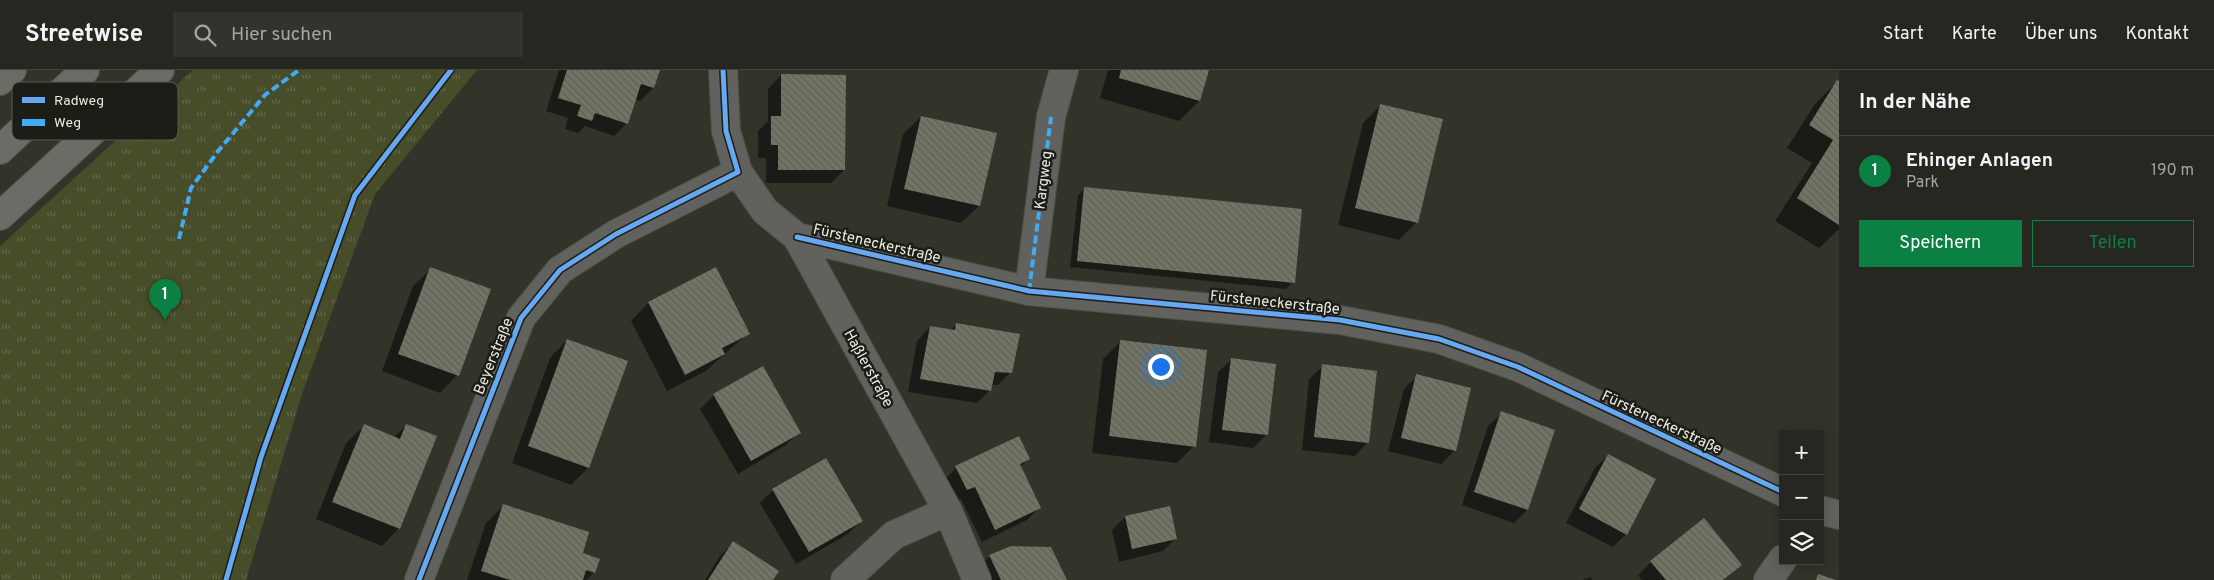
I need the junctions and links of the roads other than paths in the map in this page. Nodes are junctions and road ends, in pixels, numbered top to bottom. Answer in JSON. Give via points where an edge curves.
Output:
{"nodes":[{"id":1,"x":12,"y":70,"type":"edge"},
{"id":2,"x":85,"y":70,"type":"edge"},
{"id":3,"x":160,"y":70,"type":"edge"},
{"id":4,"x":723,"y":70,"type":"edge"},
{"id":5,"x":1064,"y":70,"type":"edge"},
{"id":6,"x":0,"y":81,"type":"edge"},
{"id":7,"x":72,"y":82,"type":"edge"},
{"id":8,"x":147,"y":82,"type":"edge"},
{"id":9,"x":12,"y":139,"type":"edge"},
{"id":10,"x":83,"y":140,"type":"edge"},
{"id":11,"x":0,"y":150,"type":"edge"},
{"id":12,"x":738,"y":172,"type":"junction"},
{"id":13,"x":0,"y":216,"type":"edge"},
{"id":14,"x":797,"y":237,"type":"junction"},
{"id":15,"x":1029,"y":291,"type":"junction"},
{"id":16,"x":1779,"y":490,"type":"edge"},
{"id":17,"x":948,"y":511,"type":"junction"},
{"id":18,"x":1824,"y":511,"type":"edge"},
{"id":19,"x":1839,"y":515,"type":"edge"},
{"id":20,"x":1779,"y":565,"type":"edge"},
{"id":21,"x":419,"y":580,"type":"edge"},
{"id":22,"x":845,"y":580,"type":"edge"},
{"id":23,"x":976,"y":580,"type":"edge"},
{"id":24,"x":1768,"y":580,"type":"edge"}],
"edges":[{"from":1,"to":6,"type":"highway"},
{"from":2,"to":7,"type":"highway"},
{"from":3,"to":8,"type":"highway"},
{"from":4,"to":12,"type":"street","via":[[726,131]]},
{"from":5,"to":15,"type":"street","name":"Kargweg","via":[[1051,117]]},
{"from":9,"to":11,"type":"highway"},
{"from":10,"to":13,"type":"highway"},
{"from":12,"to":14,"type":"street","name":"Haßlerstraße","via":[[765,211]]},
{"from":12,"to":21,"type":"street","name":"Beyerstraße","via":[[616,234],[560,270],[521,318]]},
{"from":14,"to":15,"type":"street","name":"Fürsteneckerstraße"},
{"from":14,"to":17,"type":"street","name":"Haßlerstraße"},
{"from":15,"to":16,"type":"street","name":"Fürsteneckerstraße","via":[[1340,320],[1439,339],[1518,368]]},
{"from":17,"to":22,"type":"street","via":[[894,535]]},
{"from":17,"to":23,"type":"street","name":"Haßlerstraße"},
{"from":18,"to":19,"type":"street"},
{"from":20,"to":24,"type":"street"}]}
